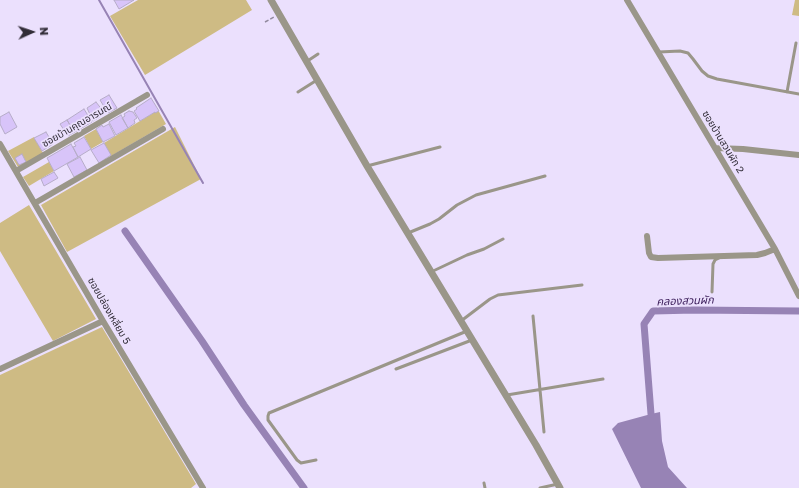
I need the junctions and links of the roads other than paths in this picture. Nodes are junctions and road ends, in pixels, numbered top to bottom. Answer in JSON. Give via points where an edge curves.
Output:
{"nodes":[{"id":1,"x":271,"y":0,"type":"edge"},
{"id":2,"x":627,"y":0,"type":"edge"},
{"id":3,"x":796,"y":43,"type":"dead end"},
{"id":4,"x":659,"y":52,"type":"junction"},
{"id":5,"x":318,"y":54,"type":"dead end"},
{"id":6,"x":306,"y":62,"type":"junction"},
{"id":7,"x":317,"y":80,"type":"junction"},
{"id":8,"x":298,"y":92,"type":"dead end"},
{"id":9,"x":787,"y":92,"type":"junction"},
{"id":10,"x":799,"y":94,"type":"edge"},
{"id":11,"x":147,"y":95,"type":"dead end"},
{"id":12,"x":164,"y":129,"type":"dead end"},
{"id":13,"x":0,"y":144,"type":"edge"},
{"id":14,"x":440,"y":146,"type":"dead end"},
{"id":15,"x":715,"y":148,"type":"junction"},
{"id":16,"x":799,"y":155,"type":"edge"},
{"id":17,"x":367,"y":166,"type":"junction"},
{"id":18,"x":16,"y":171,"type":"junction"},
{"id":19,"x":546,"y":176,"type":"dead end"},
{"id":20,"x":35,"y":203,"type":"junction"},
{"id":21,"x":408,"y":233,"type":"junction"},
{"id":22,"x":646,"y":236,"type":"dead end"},
{"id":23,"x":503,"y":239,"type":"dead end"},
{"id":24,"x":775,"y":249,"type":"junction"},
{"id":25,"x":722,"y":256,"type":"junction"},
{"id":26,"x":431,"y":272,"type":"junction"},
{"id":27,"x":582,"y":285,"type":"dead end"},
{"id":28,"x":712,"y":292,"type":"dead end"},
{"id":29,"x":799,"y":296,"type":"edge"},
{"id":30,"x":533,"y":316,"type":"dead end"},
{"id":31,"x":103,"y":321,"type":"junction"},
{"id":32,"x":461,"y":321,"type":"junction"},
{"id":33,"x":467,"y":330,"type":"junction"},
{"id":34,"x":472,"y":340,"type":"junction"},
{"id":35,"x":0,"y":369,"type":"edge"},
{"id":36,"x":396,"y":369,"type":"dead end"},
{"id":37,"x":603,"y":379,"type":"dead end"},
{"id":38,"x":540,"y":390,"type":"junction"},
{"id":39,"x":505,"y":395,"type":"junction"},
{"id":40,"x":544,"y":432,"type":"dead end"},
{"id":41,"x":316,"y":460,"type":"dead end"},
{"id":42,"x":484,"y":483,"type":"dead end"},
{"id":43,"x":559,"y":486,"type":"edge"},
{"id":44,"x":203,"y":488,"type":"edge"},
{"id":45,"x":485,"y":488,"type":"edge"},
{"id":46,"x":540,"y":488,"type":"edge"}],
"edges":[{"from":1,"to":6,"type":"street"},
{"from":2,"to":4,"type":"street","name":"ซอยบ้านสวนผัก 2"},
{"from":3,"to":9,"type":"lane"},
{"from":4,"to":9,"type":"lane","via":[[688,53],[702,71],[717,79]]},
{"from":4,"to":15,"type":"street","name":"ซอยบ้านสวนผัก 2"},
{"from":5,"to":6,"type":"lane"},
{"from":6,"to":7,"type":"street"},
{"from":7,"to":8,"type":"lane"},
{"from":7,"to":17,"type":"street"},
{"from":9,"to":10,"type":"lane"},
{"from":11,"to":18,"type":"street","name":"ซอยบ้านคุณอารมณ์"},
{"from":12,"to":20,"type":"street"},
{"from":13,"to":18,"type":"street","name":"ซอยปล่องเหลี่ยม 5"},
{"from":14,"to":17,"type":"lane"},
{"from":15,"to":16,"type":"street"},
{"from":15,"to":24,"type":"street","name":"ซอยบ้านสวนผัก 2"},
{"from":17,"to":21,"type":"street"},
{"from":18,"to":20,"type":"street","name":"ซอยปล่องเหลี่ยม 5"},
{"from":19,"to":21,"type":"lane","via":[[476,195],[439,219]]},
{"from":20,"to":31,"type":"street","name":"ซอยปล่องเหลี่ยม 5"},
{"from":21,"to":26,"type":"street"},
{"from":22,"to":25,"type":"street","via":[[651,257]]},
{"from":23,"to":26,"type":"lane"},
{"from":24,"to":25,"type":"street","via":[[765,254]]},
{"from":24,"to":29,"type":"street","name":"ซอยบ้านสวนผัก 2"},
{"from":25,"to":28,"type":"lane","via":[[713,264]]},
{"from":26,"to":32,"type":"street"},
{"from":27,"to":32,"type":"lane","via":[[498,295]]},
{"from":30,"to":38,"type":"lane"},
{"from":31,"to":35,"type":"street"},
{"from":31,"to":44,"type":"street","name":"ซอยปล่องเหลี่ยม 5"},
{"from":32,"to":33,"type":"street"},
{"from":33,"to":34,"type":"street"},
{"from":33,"to":41,"type":"lane","via":[[270,412],[268,420],[297,460],[301,463]]},
{"from":34,"to":36,"type":"lane"},
{"from":34,"to":39,"type":"street"},
{"from":37,"to":38,"type":"lane"},
{"from":38,"to":39,"type":"lane"},
{"from":38,"to":40,"type":"lane"},
{"from":39,"to":43,"type":"street"},
{"from":42,"to":45,"type":"lane"},
{"from":43,"to":46,"type":"lane"}]}
